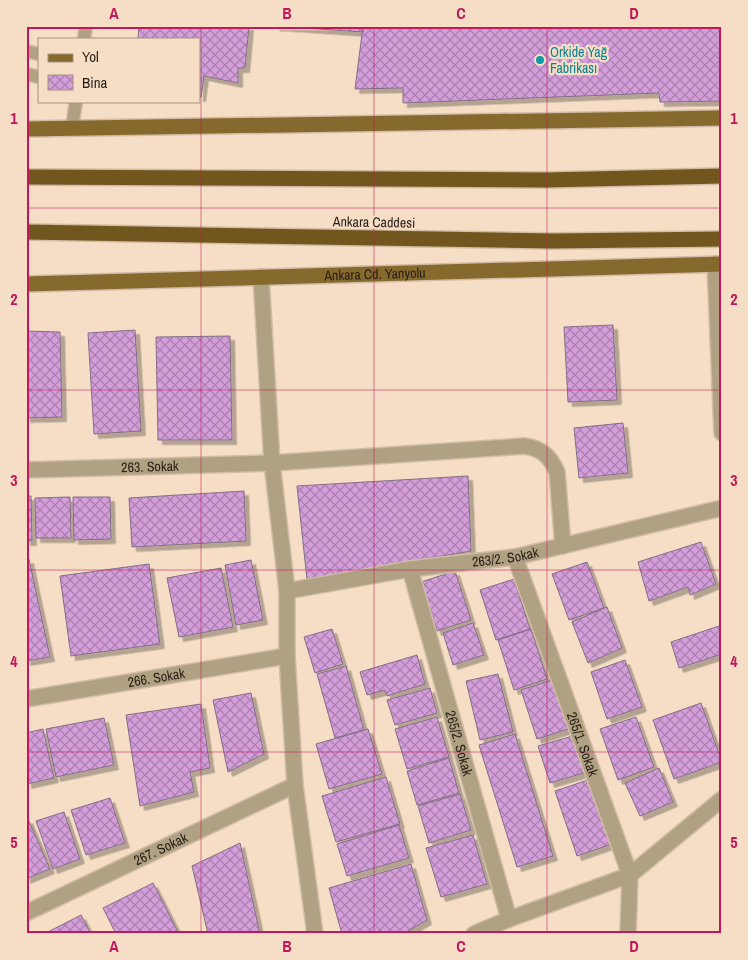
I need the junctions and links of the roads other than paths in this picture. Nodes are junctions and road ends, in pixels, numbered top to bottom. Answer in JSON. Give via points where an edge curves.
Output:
{"nodes":[{"id":1,"x":76,"y":102,"type":"edge"},
{"id":2,"x":722,"y":118,"type":"edge"},
{"id":3,"x":72,"y":128,"type":"junction"},
{"id":4,"x":26,"y":129,"type":"edge"},
{"id":5,"x":722,"y":176,"type":"edge"},
{"id":6,"x":26,"y":177,"type":"edge"},
{"id":7,"x":26,"y":232,"type":"edge"},
{"id":8,"x":722,"y":239,"type":"edge"},
{"id":9,"x":719,"y":264,"type":"edge"},
{"id":10,"x":261,"y":277,"type":"junction"},
{"id":11,"x":26,"y":284,"type":"edge"},
{"id":12,"x":722,"y":433,"type":"edge"},
{"id":13,"x":272,"y":463,"type":"junction"},
{"id":14,"x":26,"y":470,"type":"edge"},
{"id":15,"x":722,"y":508,"type":"edge"},
{"id":16,"x":563,"y":546,"type":"junction"},
{"id":17,"x":515,"y":557,"type":"junction"},
{"id":18,"x":410,"y":569,"type":"junction"},
{"id":19,"x":287,"y":590,"type":"junction"},
{"id":20,"x":287,"y":656,"type":"junction"},
{"id":21,"x":26,"y":699,"type":"edge"},
{"id":22,"x":295,"y":785,"type":"junction"},
{"id":23,"x":722,"y":799,"type":"edge"},
{"id":24,"x":630,"y":874,"type":"junction"},
{"id":25,"x":26,"y":913,"type":"edge"},
{"id":26,"x":510,"y":918,"type":"junction"},
{"id":27,"x":315,"y":934,"type":"edge"},
{"id":28,"x":474,"y":934,"type":"edge"},
{"id":29,"x":628,"y":934,"type":"edge"}],
"edges":[{"from":1,"to":3,"type":"lane"},
{"from":2,"to":3,"type":"main road"},
{"from":3,"to":4,"type":"main road"},
{"from":5,"to":6,"type":"highway","via":[[546,180]]},
{"from":7,"to":8,"type":"highway","name":"Ankara Caddesi","via":[[552,242]]},
{"from":9,"to":10,"type":"main road","name":"Ankara Cd. Yanyolu"},
{"from":9,"to":12,"type":"street"},
{"from":10,"to":11,"type":"main road","name":"Ankara Cd. Yanyolu"},
{"from":10,"to":13,"type":"street"},
{"from":13,"to":14,"type":"street","name":"263. Sokak"},
{"from":13,"to":16,"type":"street","name":"263. Sokak","via":[[532,447],[547,455],[557,472]]},
{"from":13,"to":19,"type":"street"},
{"from":15,"to":16,"type":"street","name":"263/2. Sokak"},
{"from":16,"to":17,"type":"street","name":"263/2. Sokak"},
{"from":17,"to":18,"type":"street","name":"263/2. Sokak"},
{"from":17,"to":24,"type":"street","name":"265/1. Sokak"},
{"from":18,"to":19,"type":"street","name":"263/2. Sokak"},
{"from":18,"to":26,"type":"street","name":"265/2. Sokak"},
{"from":19,"to":20,"type":"street"},
{"from":20,"to":21,"type":"street","name":"266. Sokak"},
{"from":20,"to":22,"type":"street"},
{"from":22,"to":25,"type":"street","name":"267. Sokak"},
{"from":22,"to":27,"type":"street"},
{"from":23,"to":24,"type":"street"},
{"from":24,"to":26,"type":"street"},
{"from":24,"to":29,"type":"street","name":"265/1. Sokak"},
{"from":26,"to":28,"type":"street"}]}
